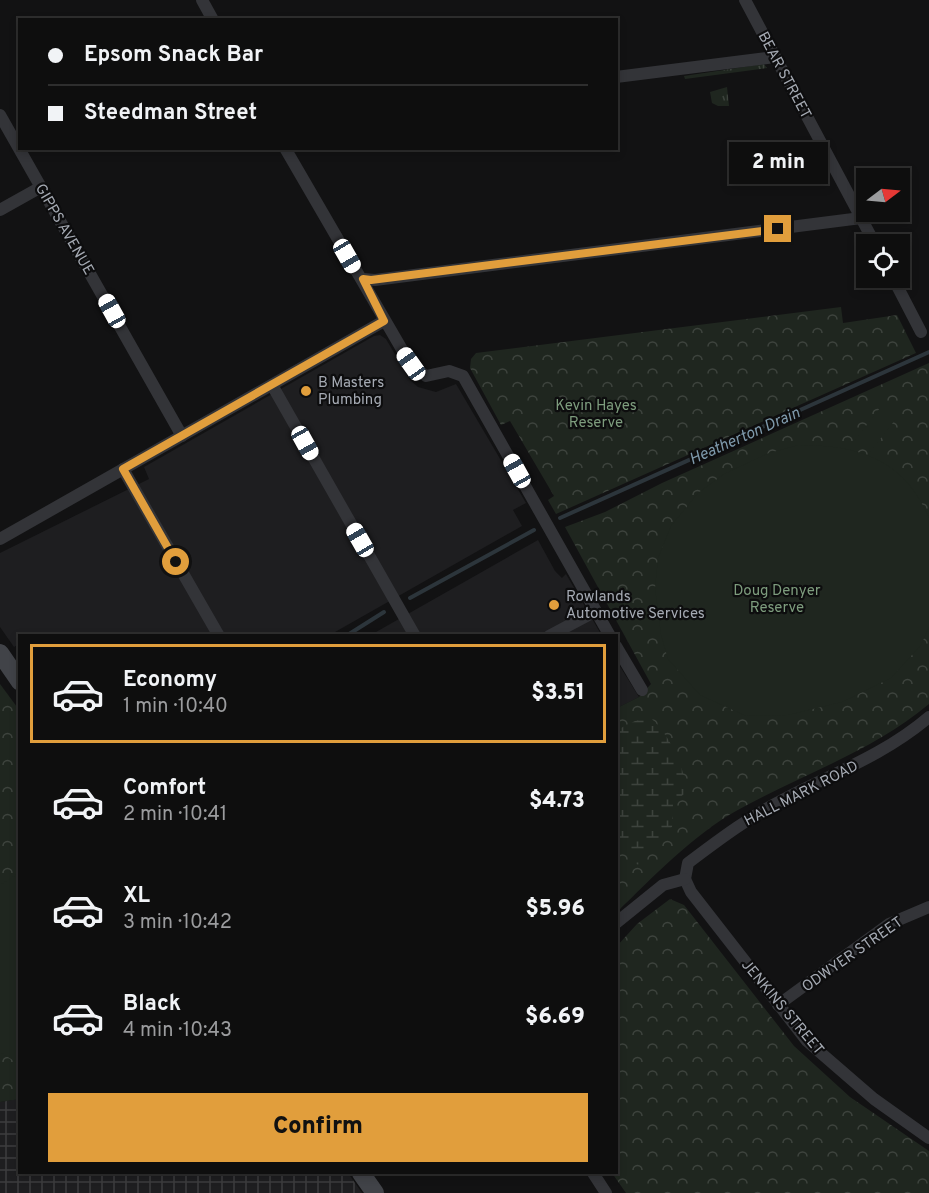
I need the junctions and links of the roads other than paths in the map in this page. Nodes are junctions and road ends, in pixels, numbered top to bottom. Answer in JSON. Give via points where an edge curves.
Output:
{"nodes":[{"id":1,"x":202,"y":0,"type":"edge"},
{"id":2,"x":745,"y":0,"type":"edge"},
{"id":3,"x":212,"y":18,"type":"edge"},
{"id":4,"x":776,"y":57,"type":"junction"},
{"id":5,"x":618,"y":77,"type":"edge"},
{"id":6,"x":0,"y":115,"type":"edge"},
{"id":7,"x":18,"y":147,"type":"edge"},
{"id":8,"x":20,"y":150,"type":"edge"},
{"id":9,"x":286,"y":150,"type":"edge"},
{"id":10,"x":41,"y":187,"type":"junction"},
{"id":11,"x":856,"y":209,"type":"edge"},
{"id":12,"x":0,"y":210,"type":"edge"},
{"id":13,"x":856,"y":219,"type":"edge"},
{"id":14,"x":363,"y":279,"type":"junction"},
{"id":15,"x":897,"y":288,"type":"edge"},
{"id":16,"x":384,"y":321,"type":"junction"},
{"id":17,"x":921,"y":332,"type":"dead end"},
{"id":18,"x":272,"y":385,"type":"junction"},
{"id":19,"x":182,"y":436,"type":"junction"},
{"id":20,"x":123,"y":469,"type":"junction"},
{"id":21,"x":0,"y":540,"type":"edge"},
{"id":22,"x":596,"y":611,"type":"junction"},
{"id":23,"x":218,"y":634,"type":"edge"},
{"id":24,"x":414,"y":634,"type":"edge"},
{"id":25,"x":553,"y":634,"type":"edge"},
{"id":26,"x":609,"y":634,"type":"edge"},
{"id":27,"x":618,"y":649,"type":"edge"},
{"id":28,"x":1,"y":656,"type":"edge"},
{"id":29,"x":18,"y":679,"type":"edge"},
{"id":30,"x":642,"y":690,"type":"dead end"},
{"id":31,"x":927,"y":722,"type":"edge"},
{"id":32,"x":685,"y":879,"type":"junction"},
{"id":33,"x":929,"y":907,"type":"edge"},
{"id":34,"x":618,"y":921,"type":"edge"},
{"id":35,"x":778,"y":1005,"type":"junction"},
{"id":36,"x":929,"y":1138,"type":"edge"},
{"id":37,"x":362,"y":1174,"type":"edge"},
{"id":38,"x":594,"y":1174,"type":"edge"},
{"id":39,"x":375,"y":1193,"type":"edge"},
{"id":40,"x":606,"y":1193,"type":"edge"}],
"edges":[{"from":1,"to":3,"type":"street"},
{"from":2,"to":4,"type":"street","name":"BEAR STREET"},
{"from":4,"to":5,"type":"street"},
{"from":4,"to":11,"type":"street","name":"BEAR STREET"},
{"from":6,"to":7,"type":"street","name":"GIPPS AVENUE"},
{"from":8,"to":10,"type":"street","name":"GIPPS AVENUE"},
{"from":9,"to":14,"type":"street"},
{"from":10,"to":12,"type":"street"},
{"from":10,"to":19,"type":"street","name":"GIPPS AVENUE"},
{"from":13,"to":14,"type":"street"},
{"from":14,"to":16,"type":"street"},
{"from":15,"to":17,"type":"street"},
{"from":16,"to":18,"type":"street"},
{"from":16,"to":22,"type":"street","via":[[421,375],[449,371],[462,375]]},
{"from":18,"to":19,"type":"street"},
{"from":18,"to":24,"type":"street"},
{"from":19,"to":20,"type":"street"},
{"from":20,"to":21,"type":"street"},
{"from":20,"to":23,"type":"street"},
{"from":22,"to":25,"type":"street"},
{"from":22,"to":26,"type":"street"},
{"from":27,"to":30,"type":"street"},
{"from":28,"to":29,"type":"street"},
{"from":31,"to":32,"type":"street","name":"HALL MARK ROAD","via":[[882,751],[740,824],[688,863]]},
{"from":32,"to":34,"type":"street","via":[[663,885]]},
{"from":32,"to":35,"type":"street","name":"JENKINS STREET"},
{"from":33,"to":35,"type":"street","name":"ODWYER STREET","via":[[889,924]]},
{"from":35,"to":36,"type":"street","name":"JENKINS STREET","via":[[807,1041],[838,1070]]},
{"from":37,"to":39,"type":"street"},
{"from":38,"to":40,"type":"street"}]}
